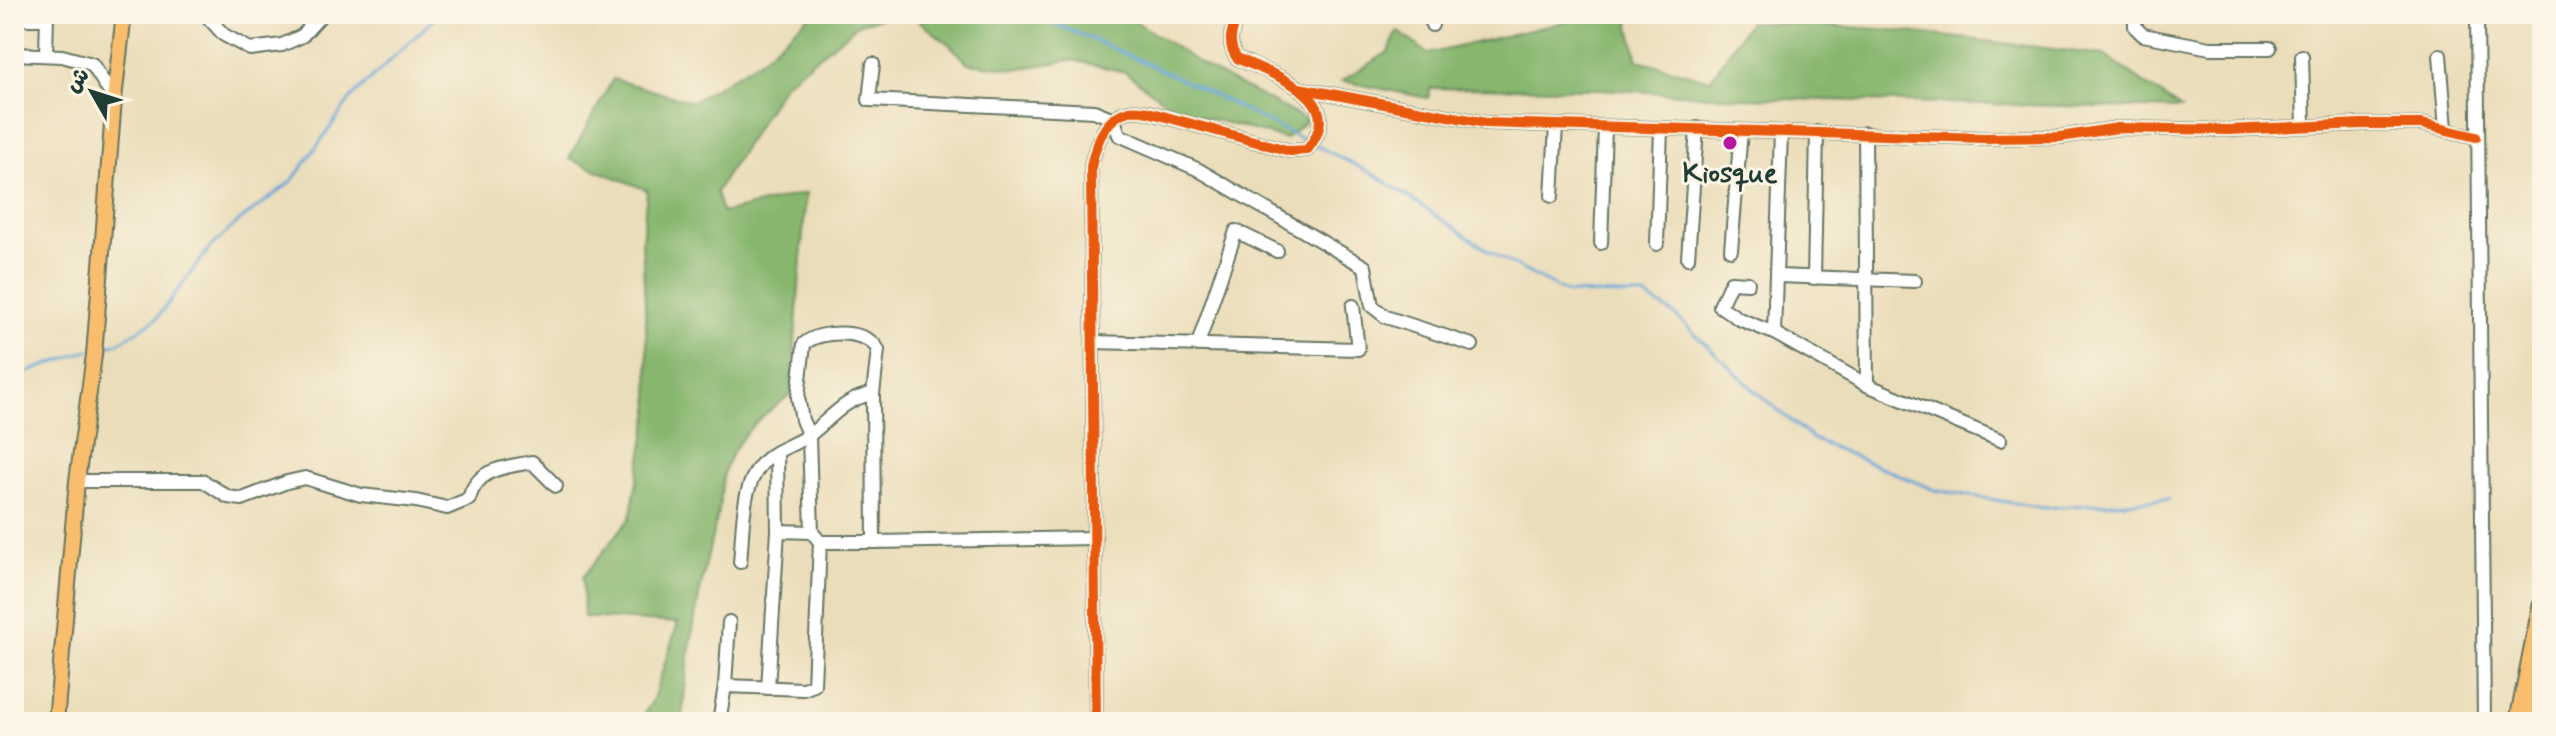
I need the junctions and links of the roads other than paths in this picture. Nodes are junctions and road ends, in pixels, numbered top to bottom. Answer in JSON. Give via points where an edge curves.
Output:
{"nodes":[{"id":1,"x":124,"y":14,"type":"edge"},
{"id":2,"x":205,"y":14,"type":"edge"},
{"id":3,"x":322,"y":14,"type":"edge"},
{"id":4,"x":1238,"y":14,"type":"edge"},
{"id":5,"x":2135,"y":14,"type":"edge"},
{"id":6,"x":2477,"y":14,"type":"edge"},
{"id":7,"x":46,"y":17,"type":"edge"},
{"id":8,"x":14,"y":19,"type":"edge"},
{"id":9,"x":2270,"y":48,"type":"dead end"},
{"id":10,"x":14,"y":54,"type":"edge"},
{"id":11,"x":46,"y":55,"type":"junction"},
{"id":12,"x":2440,"y":55,"type":"dead end"},
{"id":13,"x":2302,"y":56,"type":"dead end"},
{"id":14,"x":873,"y":64,"type":"dead end"},
{"id":15,"x":1299,"y":88,"type":"junction"},
{"id":16,"x":114,"y":99,"type":"junction"},
{"id":17,"x":1114,"y":119,"type":"junction"},
{"id":18,"x":1556,"y":126,"type":"junction"},
{"id":19,"x":2304,"y":126,"type":"junction"},
{"id":20,"x":1605,"y":127,"type":"junction"},
{"id":21,"x":1697,"y":128,"type":"junction"},
{"id":22,"x":1661,"y":129,"type":"junction"},
{"id":23,"x":2446,"y":129,"type":"junction"},
{"id":24,"x":1741,"y":131,"type":"junction"},
{"id":25,"x":1781,"y":132,"type":"junction"},
{"id":26,"x":1817,"y":132,"type":"junction"},
{"id":27,"x":1865,"y":133,"type":"junction"},
{"id":28,"x":2476,"y":137,"type":"junction"},
{"id":29,"x":1552,"y":196,"type":"dead end"},
{"id":30,"x":1601,"y":243,"type":"dead end"},
{"id":31,"x":1657,"y":244,"type":"dead end"},
{"id":32,"x":1731,"y":250,"type":"dead end"},
{"id":33,"x":1277,"y":251,"type":"dead end"},
{"id":34,"x":1688,"y":258,"type":"dead end"},
{"id":35,"x":1777,"y":276,"type":"junction"},
{"id":36,"x":1814,"y":278,"type":"junction"},
{"id":37,"x":1866,"y":279,"type":"junction"},
{"id":38,"x":1915,"y":281,"type":"dead end"},
{"id":39,"x":1748,"y":283,"type":"dead end"},
{"id":40,"x":1353,"y":306,"type":"dead end"},
{"id":41,"x":1774,"y":333,"type":"junction"},
{"id":42,"x":1093,"y":342,"type":"junction"},
{"id":43,"x":1198,"y":344,"type":"junction"},
{"id":44,"x":1472,"y":345,"type":"dead end"},
{"id":45,"x":1867,"y":385,"type":"junction"},
{"id":46,"x":873,"y":394,"type":"junction"},
{"id":47,"x":809,"y":436,"type":"junction"},
{"id":48,"x":2000,"y":440,"type":"dead end"},
{"id":49,"x":777,"y":452,"type":"junction"},
{"id":50,"x":77,"y":481,"type":"junction"},
{"id":51,"x":556,"y":486,"type":"dead end"},
{"id":52,"x":778,"y":531,"type":"junction"},
{"id":53,"x":816,"y":537,"type":"junction"},
{"id":54,"x":1095,"y":538,"type":"junction"},
{"id":55,"x":874,"y":542,"type":"junction"},
{"id":56,"x":740,"y":562,"type":"dead end"},
{"id":57,"x":2542,"y":607,"type":"edge"},
{"id":58,"x":729,"y":622,"type":"dead end"},
{"id":59,"x":2542,"y":678,"type":"edge"},
{"id":60,"x":725,"y":686,"type":"junction"},
{"id":61,"x":768,"y":688,"type":"junction"},
{"id":62,"x":56,"y":722,"type":"edge"},
{"id":63,"x":719,"y":722,"type":"edge"},
{"id":64,"x":1096,"y":722,"type":"edge"},
{"id":65,"x":2484,"y":722,"type":"edge"},
{"id":66,"x":2519,"y":722,"type":"edge"},
{"id":67,"x":2535,"y":722,"type":"edge"}],
"edges":[{"from":1,"to":16,"type":"main road"},
{"from":2,"to":3,"type":"street","via":[[224,35],[250,49],[302,36]]},
{"from":4,"to":15,"type":"street","via":[[1230,35],[1230,49],[1237,58]]},
{"from":5,"to":9,"type":"street","via":[[2135,27],[2143,35],[2210,48]]},
{"from":6,"to":28,"type":"street"},
{"from":7,"to":8,"type":"street"},
{"from":7,"to":11,"type":"street"},
{"from":10,"to":11,"type":"street"},
{"from":11,"to":16,"type":"street","via":[[92,64]]},
{"from":12,"to":23,"type":"street"},
{"from":13,"to":19,"type":"street"},
{"from":14,"to":17,"type":"street","via":[[869,100],[1094,111]]},
{"from":15,"to":17,"type":"street","via":[[1316,104],[1322,120],[1318,137],[1307,150],[1290,151],[1148,112],[1129,111]]},
{"from":15,"to":18,"type":"street","via":[[1486,123]]},
{"from":16,"to":50,"type":"main road","via":[[94,355]]},
{"from":17,"to":42,"type":"street","via":[[1095,147],[1091,167]]},
{"from":17,"to":44,"type":"street","via":[[1119,135],[1197,169],[1365,267],[1372,306],[1386,317]]},
{"from":18,"to":20,"type":"street"},
{"from":18,"to":29,"type":"street"},
{"from":19,"to":23,"type":"street","via":[[2422,124]]},
{"from":19,"to":27,"type":"street","via":[[2118,128],[2060,137]]},
{"from":20,"to":22,"type":"street"},
{"from":20,"to":30,"type":"street"},
{"from":21,"to":22,"type":"street"},
{"from":21,"to":24,"type":"street"},
{"from":21,"to":34,"type":"street"},
{"from":22,"to":31,"type":"street"},
{"from":23,"to":28,"type":"street"},
{"from":24,"to":25,"type":"street"},
{"from":24,"to":32,"type":"street"},
{"from":25,"to":26,"type":"street"},
{"from":25,"to":35,"type":"street"},
{"from":26,"to":27,"type":"street"},
{"from":26,"to":36,"type":"street"},
{"from":27,"to":37,"type":"street"},
{"from":28,"to":65,"type":"street"},
{"from":33,"to":43,"type":"street","via":[[1236,231]]},
{"from":35,"to":36,"type":"street"},
{"from":35,"to":41,"type":"street"},
{"from":36,"to":37,"type":"street"},
{"from":37,"to":38,"type":"street"},
{"from":37,"to":45,"type":"street"},
{"from":39,"to":41,"type":"street","via":[[1731,282],[1720,306]]},
{"from":40,"to":43,"type":"street","via":[[1358,349]]},
{"from":41,"to":45,"type":"street"},
{"from":42,"to":43,"type":"street"},
{"from":42,"to":54,"type":"street"},
{"from":45,"to":48,"type":"street"},
{"from":46,"to":47,"type":"street","via":[[851,400]]},
{"from":46,"to":47,"type":"street","via":[[875,344],[863,336],[809,339],[801,357],[798,397]]},
{"from":46,"to":55,"type":"street"},
{"from":47,"to":49,"type":"street"},
{"from":47,"to":53,"type":"street"},
{"from":49,"to":52,"type":"street"},
{"from":49,"to":56,"type":"street","via":[[752,478]]},
{"from":50,"to":51,"type":"street","via":[[203,481],[228,497],[242,499],[305,478],[361,495],[447,508],[469,499],[472,487],[490,470],[532,462]]},
{"from":50,"to":62,"type":"main road"},
{"from":52,"to":53,"type":"street"},
{"from":52,"to":61,"type":"street"},
{"from":53,"to":55,"type":"street"},
{"from":53,"to":61,"type":"street","via":[[814,685]]},
{"from":54,"to":55,"type":"street"},
{"from":54,"to":64,"type":"street"},
{"from":57,"to":66,"type":"highway"},
{"from":58,"to":60,"type":"street"},
{"from":59,"to":67,"type":"highway"},
{"from":60,"to":61,"type":"street"},
{"from":60,"to":63,"type":"street"}]}
